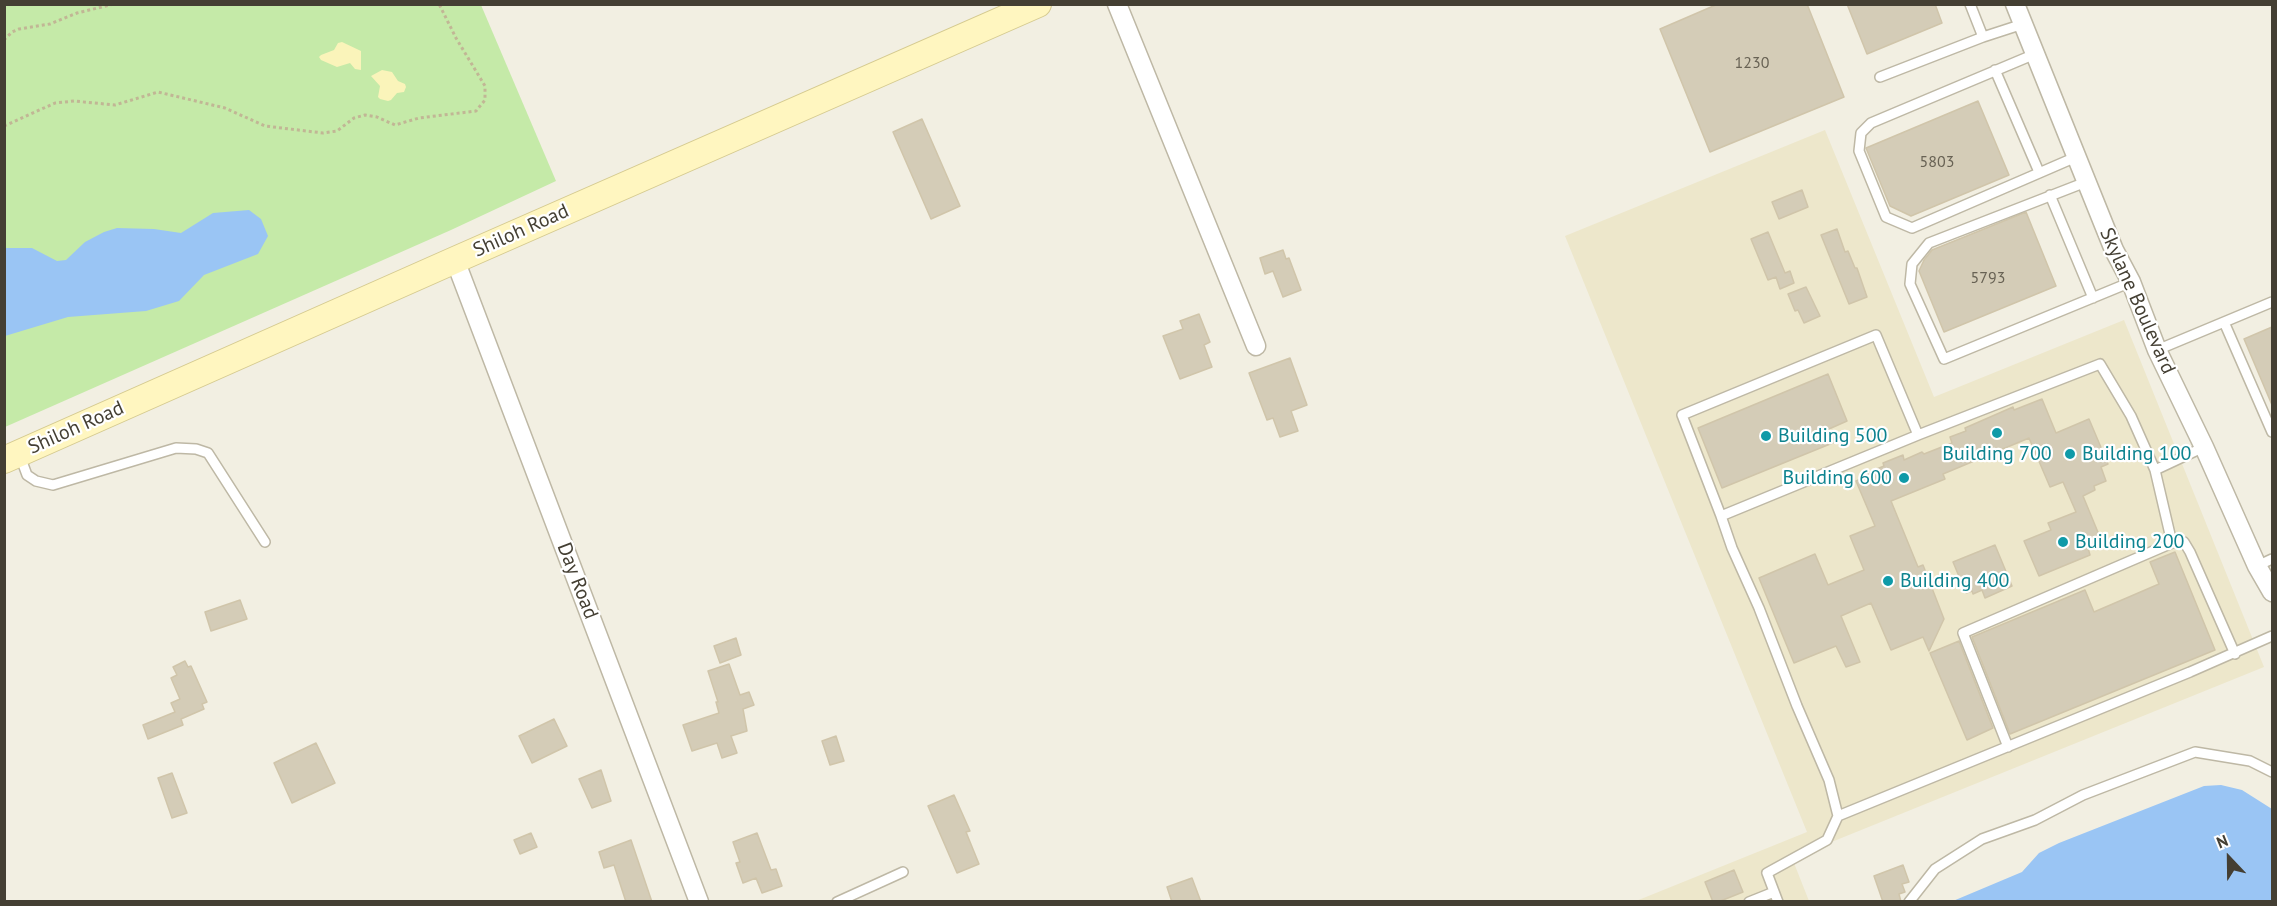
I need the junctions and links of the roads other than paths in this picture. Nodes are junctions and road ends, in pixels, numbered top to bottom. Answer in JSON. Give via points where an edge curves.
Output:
{"nodes":[{"id":1,"x":1038,"y":4,"type":"edge"},
{"id":2,"x":1117,"y":4,"type":"edge"},
{"id":3,"x":1970,"y":4,"type":"edge"},
{"id":4,"x":2015,"y":4,"type":"edge"},
{"id":5,"x":2023,"y":24,"type":"junction"},
{"id":6,"x":1983,"y":37,"type":"junction"},
{"id":7,"x":2035,"y":54,"type":"junction"},
{"id":8,"x":1995,"y":70,"type":"junction"},
{"id":9,"x":1880,"y":77,"type":"dead end"},
{"id":10,"x":2076,"y":157,"type":"junction"},
{"id":11,"x":2039,"y":172,"type":"junction"},
{"id":12,"x":2086,"y":182,"type":"junction"},
{"id":13,"x":2050,"y":195,"type":"junction"},
{"id":14,"x":1941,"y":217,"type":"junction"},
{"id":15,"x":1947,"y":236,"type":"junction"},
{"id":16,"x":455,"y":260,"type":"junction"},
{"id":17,"x":2132,"y":282,"type":"junction"},
{"id":18,"x":2093,"y":298,"type":"junction"},
{"id":19,"x":2272,"y":302,"type":"edge"},
{"id":20,"x":2224,"y":322,"type":"junction"},
{"id":21,"x":1256,"y":346,"type":"dead end"},
{"id":22,"x":2157,"y":350,"type":"junction"},
{"id":23,"x":2272,"y":432,"type":"edge"},
{"id":24,"x":1918,"y":435,"type":"junction"},
{"id":25,"x":2204,"y":447,"type":"junction"},
{"id":26,"x":12,"y":457,"type":"edge"},
{"id":27,"x":2155,"y":470,"type":"junction"},
{"id":28,"x":1721,"y":516,"type":"junction"},
{"id":29,"x":265,"y":542,"type":"dead end"},
{"id":30,"x":2172,"y":543,"type":"junction"},
{"id":31,"x":2265,"y":563,"type":"edge"},
{"id":32,"x":2272,"y":592,"type":"edge"},
{"id":33,"x":2272,"y":636,"type":"edge"},
{"id":34,"x":2235,"y":654,"type":"junction"},
{"id":35,"x":2008,"y":747,"type":"junction"},
{"id":36,"x":2272,"y":772,"type":"edge"},
{"id":37,"x":1838,"y":816,"type":"junction"},
{"id":38,"x":903,"y":872,"type":"dead end"},
{"id":39,"x":1776,"y":897,"type":"edge"},
{"id":40,"x":699,"y":902,"type":"edge"},
{"id":41,"x":837,"y":902,"type":"edge"},
{"id":42,"x":1749,"y":902,"type":"edge"},
{"id":43,"x":1909,"y":902,"type":"edge"}],
"edges":[{"from":1,"to":16,"type":"main road","name":"Shiloh Road"},
{"from":2,"to":21,"type":"street"},
{"from":3,"to":6,"type":"lane"},
{"from":4,"to":5,"type":"street","name":"Skylane Boulevard"},
{"from":5,"to":6,"type":"lane"},
{"from":5,"to":7,"type":"street","name":"Skylane Boulevard"},
{"from":6,"to":9,"type":"lane"},
{"from":7,"to":8,"type":"lane"},
{"from":7,"to":10,"type":"street","name":"Skylane Boulevard"},
{"from":8,"to":11,"type":"lane"},
{"from":8,"to":14,"type":"lane","via":[[1871,123],[1861,133],[1859,152],[1886,217],[1912,228]]},
{"from":10,"to":11,"type":"lane"},
{"from":10,"to":12,"type":"street","name":"Skylane Boulevard"},
{"from":11,"to":14,"type":"lane"},
{"from":12,"to":13,"type":"lane"},
{"from":12,"to":17,"type":"street","name":"Skylane Boulevard"},
{"from":13,"to":15,"type":"lane"},
{"from":13,"to":18,"type":"lane"},
{"from":14,"to":15,"type":"lane"},
{"from":15,"to":18,"type":"lane","via":[[1929,243],[1912,264],[1910,284],[1944,359]]},
{"from":16,"to":26,"type":"main road","name":"Shiloh Road"},
{"from":16,"to":40,"type":"street","name":"Day Road"},
{"from":17,"to":18,"type":"lane"},
{"from":17,"to":22,"type":"street","name":"Skylane Boulevard"},
{"from":19,"to":20,"type":"lane"},
{"from":20,"to":22,"type":"lane"},
{"from":20,"to":23,"type":"lane"},
{"from":22,"to":25,"type":"street","name":"Skylane Boulevard"},
{"from":24,"to":27,"type":"lane","via":[[2100,364],[2131,416]]},
{"from":24,"to":28,"type":"lane"},
{"from":24,"to":28,"type":"lane","via":[[1876,335],[1682,415]]},
{"from":25,"to":27,"type":"lane"},
{"from":25,"to":31,"type":"street","name":"Skylane Boulevard"},
{"from":26,"to":29,"type":"lane","via":[[27,475],[53,485],[176,448],[208,453]]},
{"from":27,"to":30,"type":"lane"},
{"from":28,"to":37,"type":"lane","via":[[1829,780]]},
{"from":30,"to":34,"type":"lane","via":[[2184,542],[2190,552]]},
{"from":30,"to":35,"type":"lane","via":[[1963,633]]},
{"from":31,"to":32,"type":"street","name":"Skylane Boulevard"},
{"from":33,"to":34,"type":"lane"},
{"from":34,"to":35,"type":"lane"},
{"from":35,"to":37,"type":"lane"},
{"from":36,"to":43,"type":"lane","via":[[2250,761],[2195,752],[1982,839],[1935,869]]},
{"from":37,"to":39,"type":"lane","via":[[1827,840],[1767,873]]},
{"from":38,"to":41,"type":"lane"},
{"from":39,"to":42,"type":"lane"}]}
